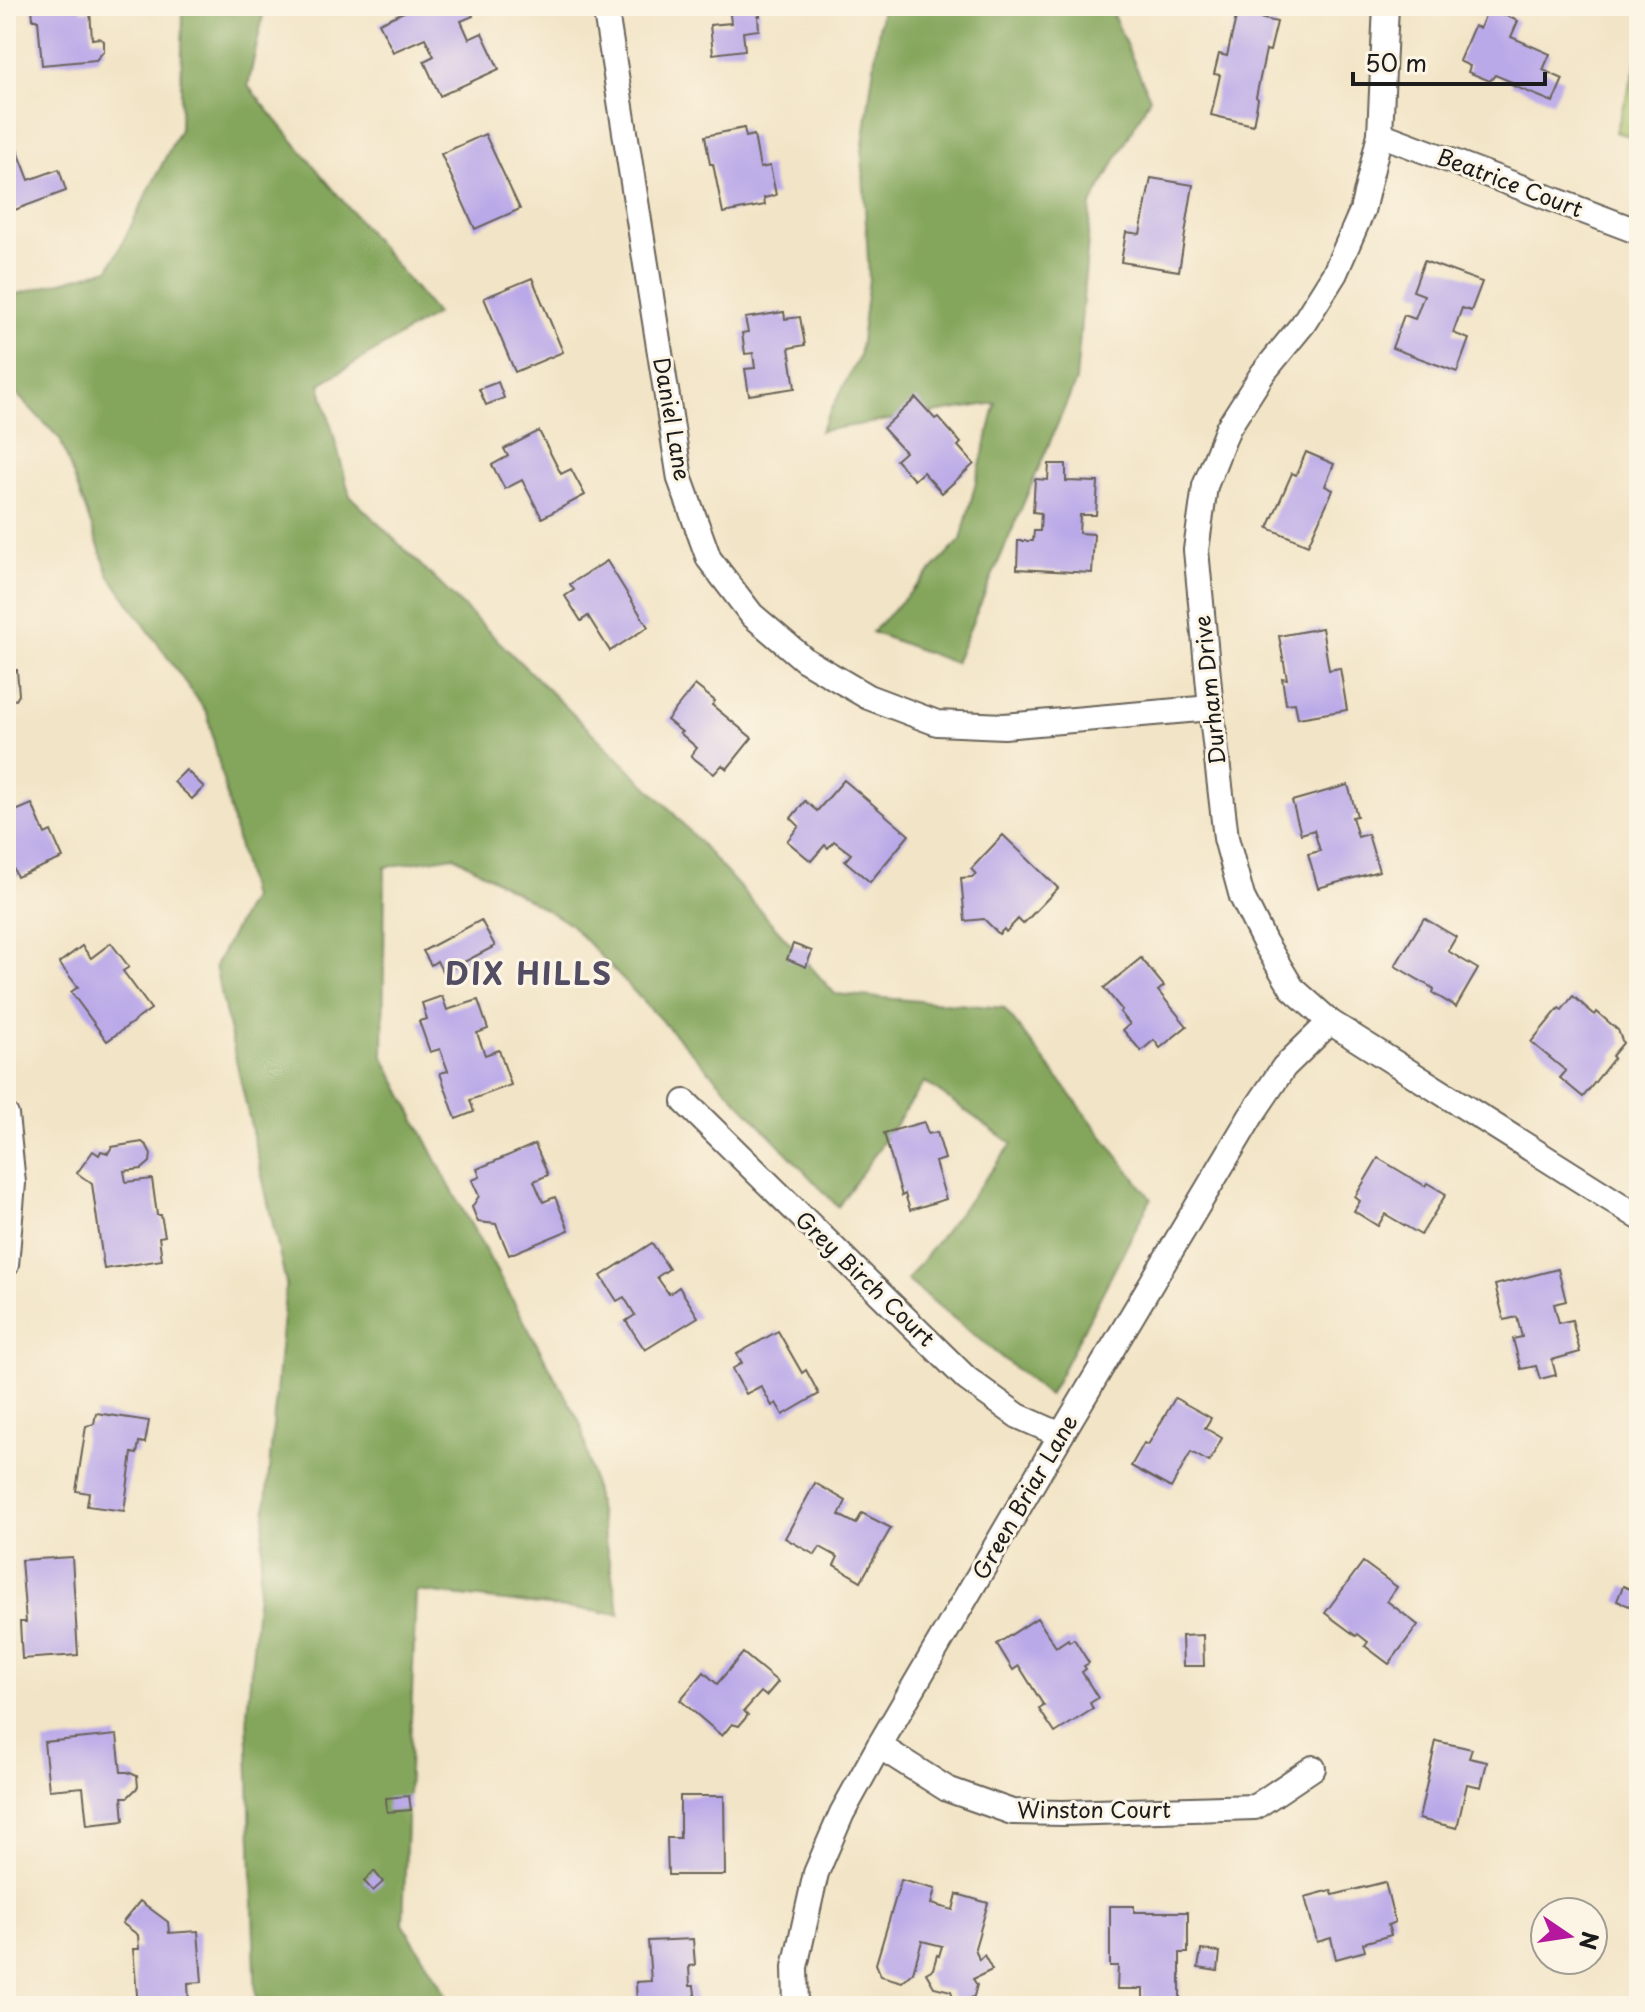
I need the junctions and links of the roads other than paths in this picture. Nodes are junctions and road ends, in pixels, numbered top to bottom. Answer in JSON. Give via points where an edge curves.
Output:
{"nodes":[{"id":1,"x":605,"y":6,"type":"edge"},
{"id":2,"x":1386,"y":6,"type":"edge"},
{"id":3,"x":1380,"y":134,"type":"junction"},
{"id":4,"x":1639,"y":232,"type":"edge"},
{"id":5,"x":1211,"y":708,"type":"junction"},
{"id":6,"x":1330,"y":1022,"type":"junction"},
{"id":7,"x":685,"y":1102,"type":"dead end"},
{"id":8,"x":6,"y":1115,"type":"edge"},
{"id":9,"x":1639,"y":1217,"type":"edge"},
{"id":10,"x":6,"y":1265,"type":"edge"},
{"id":11,"x":1061,"y":1435,"type":"junction"},
{"id":12,"x":879,"y":1746,"type":"junction"},
{"id":13,"x":1313,"y":1768,"type":"dead end"},
{"id":14,"x":796,"y":2006,"type":"edge"}],
"edges":[{"from":1,"to":5,"type":"street","name":"Daniel Lane","via":[[680,479],[709,559],[752,615],[805,660],[868,697],[937,723],[1004,726]]},
{"from":2,"to":3,"type":"street","name":"Durham Drive"},
{"from":3,"to":4,"type":"street","name":"Beatrice Court"},
{"from":3,"to":5,"type":"street","name":"Durham Drive","via":[[1362,211],[1335,273],[1228,428],[1205,486],[1196,550]]},
{"from":5,"to":6,"type":"street","name":"Durham Drive","via":[[1226,838],[1242,897],[1292,988]]},
{"from":6,"to":9,"type":"street","name":"Durham Drive"},
{"from":6,"to":11,"type":"street","name":"Green Briar Lane","via":[[1284,1067],[1251,1116]]},
{"from":7,"to":11,"type":"street","name":"Grey Birch Court","via":[[967,1379],[1018,1416]]},
{"from":8,"to":10,"type":"street","via":[[13,1183]]},
{"from":11,"to":12,"type":"street","name":"Green Briar Lane"},
{"from":12,"to":13,"type":"street","name":"Winston Court","via":[[947,1789],[1012,1812],[1255,1807]]},
{"from":12,"to":14,"type":"street","name":"Green Briar Lane","via":[[816,1873],[795,1967]]}]}
